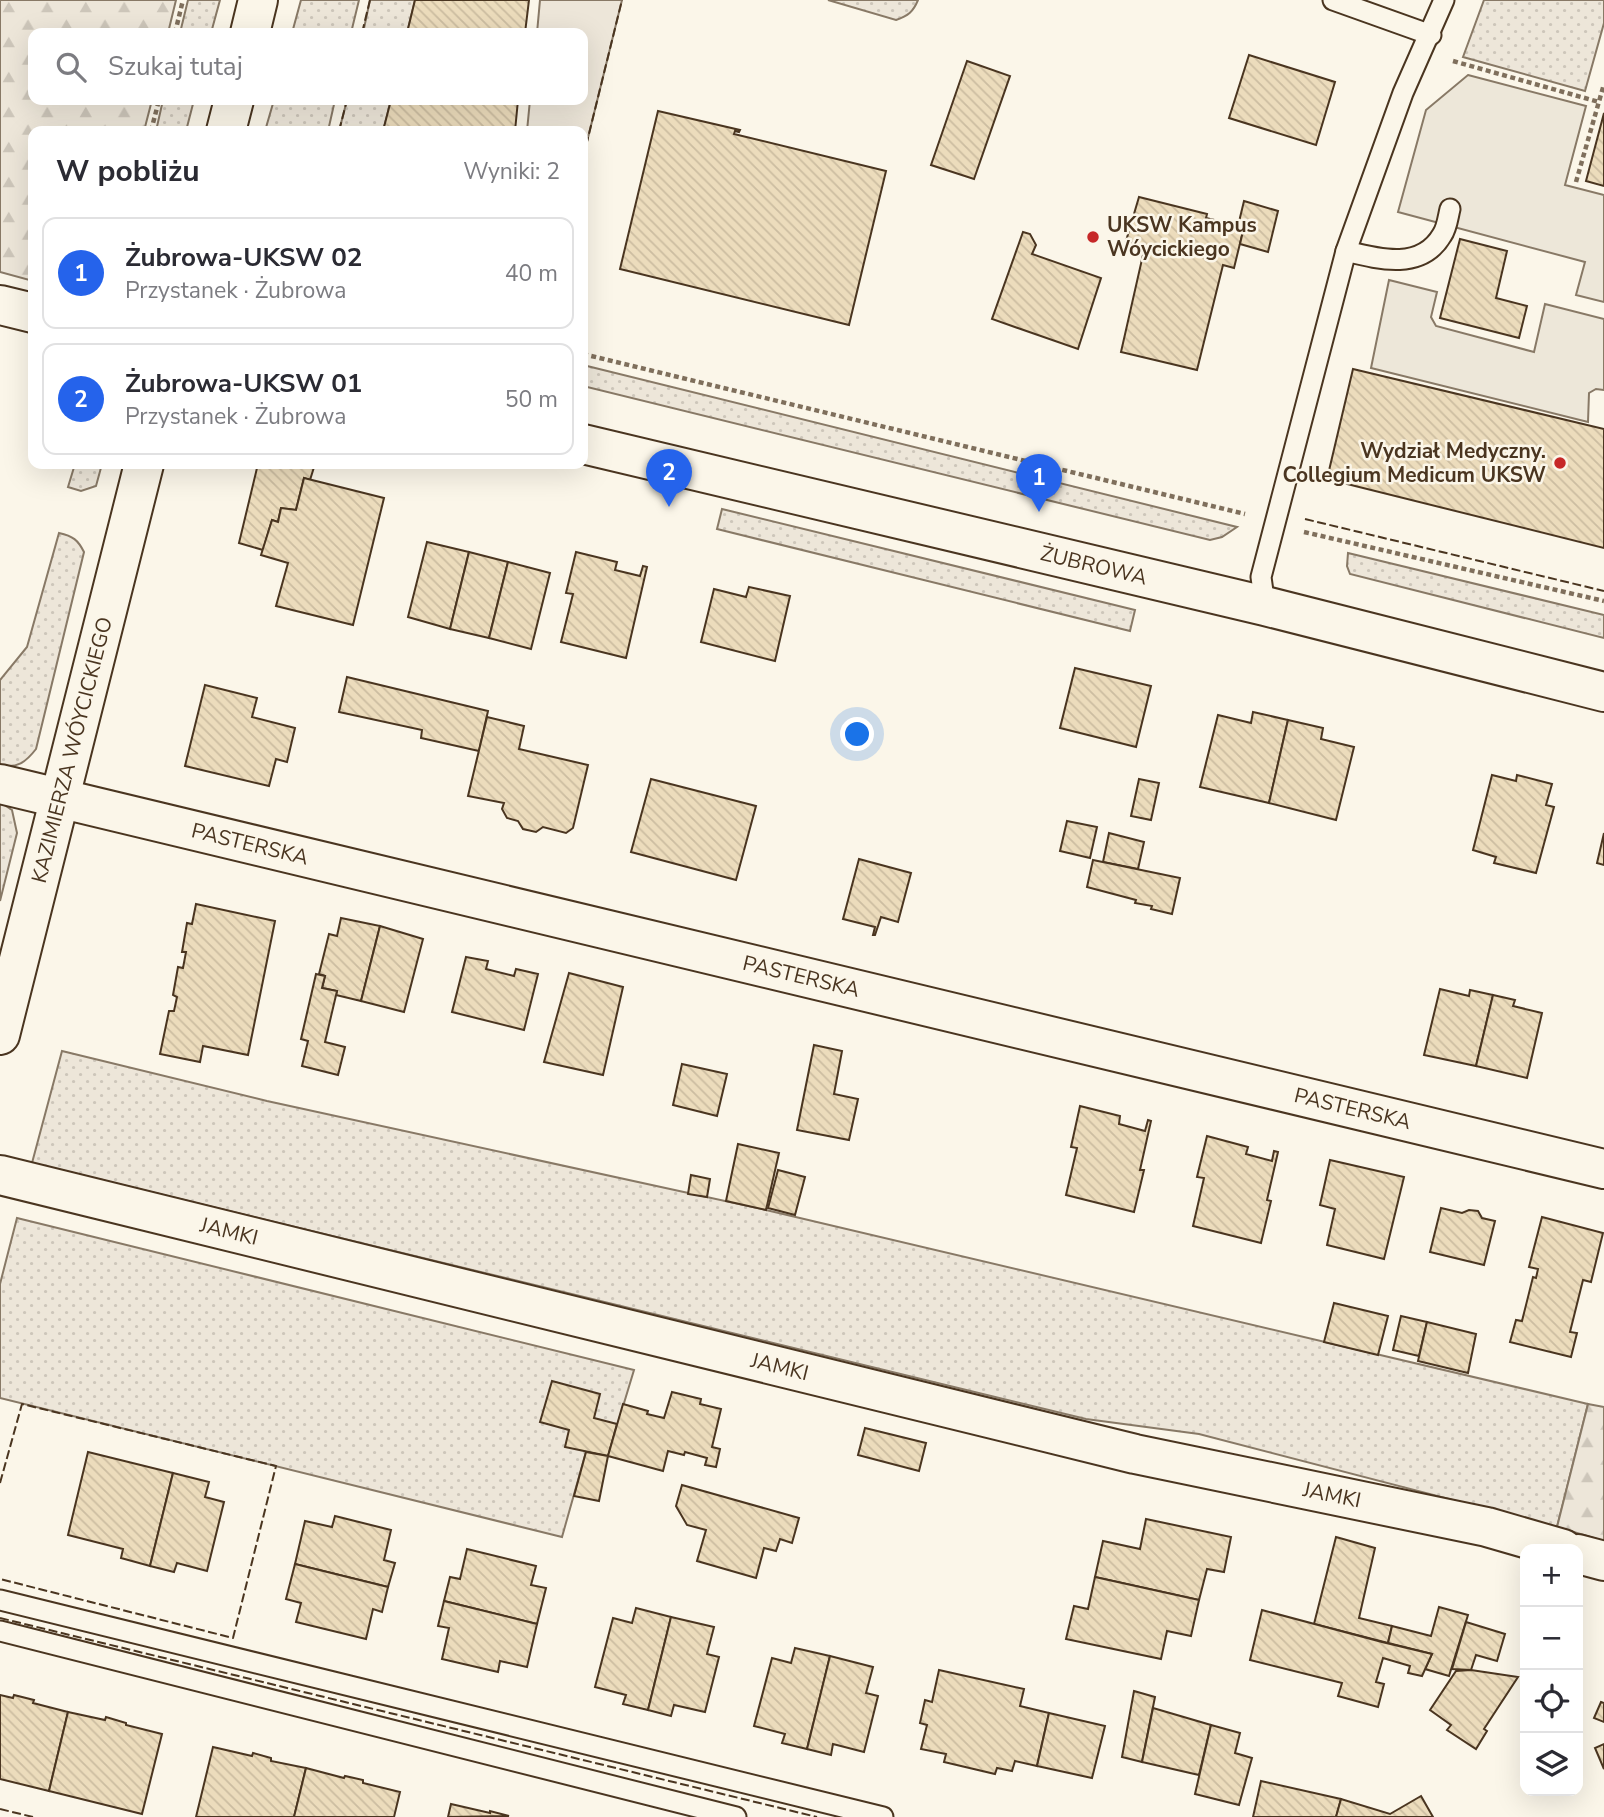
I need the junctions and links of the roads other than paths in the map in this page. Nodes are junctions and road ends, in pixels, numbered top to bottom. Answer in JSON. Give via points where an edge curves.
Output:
{"nodes":[{"id":1,"x":258,"y":0,"type":"edge"},
{"id":2,"x":1333,"y":0,"type":"edge"},
{"id":3,"x":1444,"y":0,"type":"edge"},
{"id":4,"x":251,"y":28,"type":"edge"},
{"id":5,"x":1431,"y":35,"type":"junction"},
{"id":6,"x":233,"y":105,"type":"edge"},
{"id":7,"x":227,"y":126,"type":"edge"},
{"id":8,"x":1450,"y":209,"type":"dead end"},
{"id":9,"x":1346,"y":251,"type":"junction"},
{"id":10,"x":0,"y":305,"type":"edge"},
{"id":11,"x":28,"y":312,"type":"edge"},
{"id":12,"x":588,"y":444,"type":"edge"},
{"id":13,"x":143,"y":469,"type":"edge"},
{"id":14,"x":1265,"y":606,"type":"junction"},
{"id":15,"x":1604,"y":692,"type":"edge"},
{"id":16,"x":0,"y":784,"type":"edge"},
{"id":17,"x":61,"y":798,"type":"junction"},
{"id":18,"x":0,"y":1035,"type":"edge"},
{"id":19,"x":1604,"y":1169,"type":"edge"},
{"id":20,"x":0,"y":1175,"type":"edge"},
{"id":21,"x":1546,"y":1544,"type":"edge"},
{"id":22,"x":1583,"y":1555,"type":"edge"},
{"id":23,"x":1604,"y":1561,"type":"edge"},
{"id":24,"x":0,"y":1600,"type":"edge"},
{"id":25,"x":0,"y":1631,"type":"edge"},
{"id":26,"x":736,"y":1817,"type":"edge"},
{"id":27,"x":883,"y":1817,"type":"edge"}],
"edges":[{"from":1,"to":4,"type":"street"},
{"from":2,"to":5,"type":"lane"},
{"from":3,"to":5,"type":"lane"},
{"from":5,"to":9,"type":"lane","via":[[1403,93]]},
{"from":6,"to":7,"type":"street"},
{"from":8,"to":9,"type":"lane","via":[[1443,233],[1419,256],[1387,260]]},
{"from":9,"to":14,"type":"lane","via":[[1261,577]]},
{"from":10,"to":11,"type":"street"},
{"from":12,"to":14,"type":"street","name":"ŻUBROWA"},
{"from":13,"to":17,"type":"street","name":"KAZIMIERZA WÓYCICKIEGO"},
{"from":14,"to":15,"type":"street","name":"ŻUBROWA"},
{"from":16,"to":17,"type":"street","name":"PASTERSKA"},
{"from":17,"to":18,"type":"street","name":"KAZIMIERZA WÓYCICKIEGO"},
{"from":17,"to":19,"type":"street","name":"PASTERSKA"},
{"from":20,"to":21,"type":"street","name":"JAMKI","via":[[1135,1454],[1487,1527]]},
{"from":22,"to":23,"type":"street"},
{"from":24,"to":27,"type":"lane"},
{"from":25,"to":26,"type":"lane"}]}
